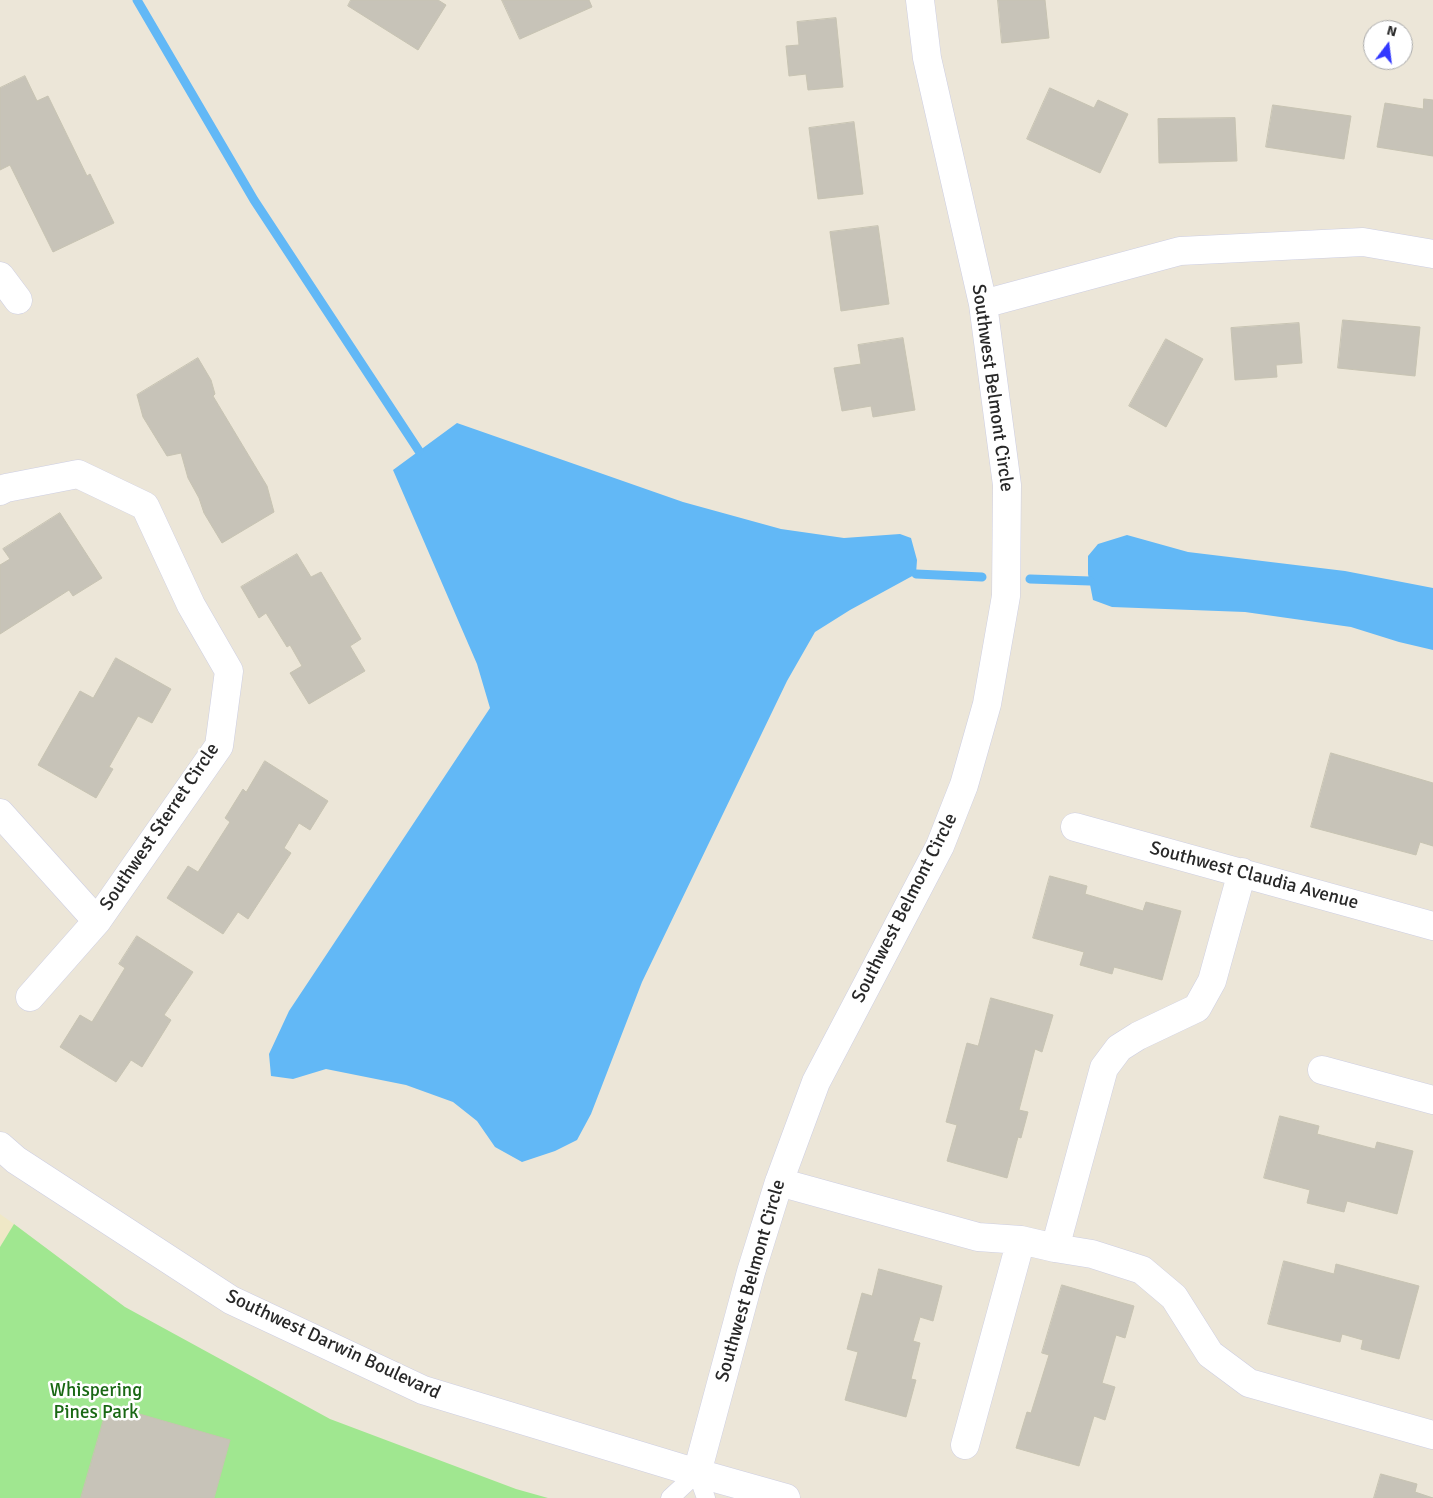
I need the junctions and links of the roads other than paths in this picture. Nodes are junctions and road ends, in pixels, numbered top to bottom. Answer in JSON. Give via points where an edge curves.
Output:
{"nodes":[{"id":1,"x":920,"y":0,"type":"edge"},
{"id":2,"x":1433,"y":254,"type":"edge"},
{"id":3,"x":0,"y":276,"type":"edge"},
{"id":4,"x":18,"y":300,"type":"dead end"},
{"id":5,"x":983,"y":304,"type":"junction"},
{"id":6,"x":0,"y":492,"type":"edge"},
{"id":7,"x":0,"y":813,"type":"edge"},
{"id":8,"x":1075,"y":827,"type":"dead end"},
{"id":9,"x":1242,"y":872,"type":"junction"},
{"id":10,"x":96,"y":921,"type":"junction"},
{"id":11,"x":1433,"y":926,"type":"edge"},
{"id":12,"x":30,"y":997,"type":"dead end"},
{"id":13,"x":1322,"y":1070,"type":"dead end"},
{"id":14,"x":1433,"y":1100,"type":"edge"},
{"id":15,"x":0,"y":1146,"type":"edge"},
{"id":16,"x":779,"y":1182,"type":"junction"},
{"id":17,"x":1021,"y":1240,"type":"junction"},
{"id":18,"x":1055,"y":1248,"type":"junction"},
{"id":19,"x":1433,"y":1435,"type":"edge"},
{"id":20,"x":965,"y":1445,"type":"dead end"},
{"id":21,"x":702,"y":1486,"type":"edge"},
{"id":22,"x":670,"y":1498,"type":"edge"},
{"id":23,"x":786,"y":1498,"type":"edge"}],
"edges":[{"from":1,"to":5,"type":"street","name":"Southwest Belmont Circle","via":[[927,58]]},
{"from":2,"to":5,"type":"street","via":[[1362,242],[1180,251]]},
{"from":3,"to":4,"type":"street"},
{"from":5,"to":16,"type":"street","name":"Southwest Belmont Circle","via":[[1008,485],[1006,596],[987,704],[964,785],[940,846],[816,1082]]},
{"from":6,"to":10,"type":"street","name":"Southwest Sterret Circle","via":[[6,488],[78,474],[145,506],[191,605],[229,671],[219,746]]},
{"from":7,"to":10,"type":"street"},
{"from":8,"to":9,"type":"street","name":"Southwest Claudia Avenue"},
{"from":9,"to":11,"type":"street","name":"Southwest Claudia Avenue"},
{"from":9,"to":18,"type":"street","via":[[1212,981],[1197,1008],[1119,1048],[1104,1068]]},
{"from":10,"to":12,"type":"street","name":"Southwest Sterret Circle"},
{"from":13,"to":14,"type":"street"},
{"from":15,"to":21,"type":"street","name":"Southwest Darwin Boulevard","via":[[16,1160],[231,1300],[423,1390]]},
{"from":16,"to":17,"type":"street","via":[[978,1237]]},
{"from":16,"to":21,"type":"street","name":"Southwest Belmont Circle","via":[[751,1272]]},
{"from":17,"to":18,"type":"street"},
{"from":17,"to":20,"type":"street"},
{"from":18,"to":19,"type":"street","via":[[1092,1254],[1142,1270],[1174,1298],[1210,1354],[1249,1383]]},
{"from":21,"to":22,"type":"lane"},
{"from":21,"to":23,"type":"street","name":"Southwest Darwin Boulevard"}]}
